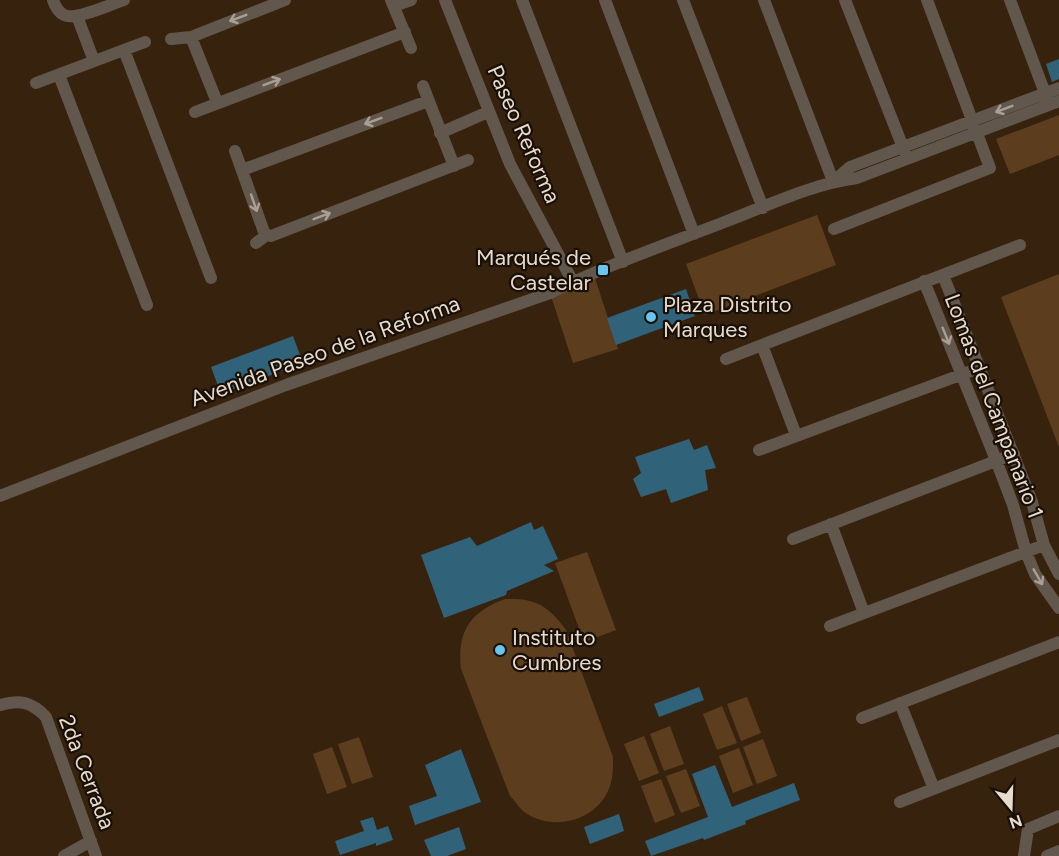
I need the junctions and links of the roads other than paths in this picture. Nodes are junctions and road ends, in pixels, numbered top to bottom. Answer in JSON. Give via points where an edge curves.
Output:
{"nodes":[{"id":1,"x":53,"y":0,"type":"edge"},
{"id":2,"x":124,"y":0,"type":"edge"},
{"id":3,"x":285,"y":0,"type":"edge"},
{"id":4,"x":411,"y":0,"type":"edge"},
{"id":5,"x":445,"y":0,"type":"edge"},
{"id":6,"x":522,"y":0,"type":"edge"},
{"id":7,"x":604,"y":0,"type":"edge"},
{"id":8,"x":683,"y":0,"type":"edge"},
{"id":9,"x":764,"y":0,"type":"edge"},
{"id":10,"x":845,"y":0,"type":"edge"},
{"id":11,"x":927,"y":0,"type":"edge"},
{"id":12,"x":1010,"y":0,"type":"edge"},
{"id":13,"x":392,"y":3,"type":"edge"},
{"id":14,"x":77,"y":16,"type":"junction"},
{"id":15,"x":405,"y":32,"type":"junction"},
{"id":16,"x":191,"y":37,"type":"junction"},
{"id":17,"x":171,"y":39,"type":"dead end"},
{"id":18,"x":145,"y":42,"type":"dead end"},
{"id":19,"x":411,"y":48,"type":"dead end"},
{"id":20,"x":124,"y":50,"type":"junction"},
{"id":21,"x":94,"y":61,"type":"junction"},
{"id":22,"x":59,"y":75,"type":"junction"},
{"id":23,"x":36,"y":83,"type":"dead end"},
{"id":24,"x":423,"y":86,"type":"dead end"},
{"id":25,"x":1059,"y":88,"type":"edge"},
{"id":26,"x":1051,"y":100,"type":"edge"},
{"id":27,"x":428,"y":101,"type":"junction"},
{"id":28,"x":217,"y":102,"type":"junction"},
{"id":29,"x":195,"y":112,"type":"dead end"},
{"id":30,"x":488,"y":112,"type":"junction"},
{"id":31,"x":975,"y":127,"type":"junction"},
{"id":32,"x":440,"y":133,"type":"junction"},
{"id":33,"x":235,"y":151,"type":"dead end"},
{"id":34,"x":905,"y":153,"type":"junction"},
{"id":35,"x":468,"y":160,"type":"dead end"},
{"id":36,"x":453,"y":166,"type":"junction"},
{"id":37,"x":242,"y":170,"type":"junction"},
{"id":38,"x":834,"y":181,"type":"junction"},
{"id":39,"x":763,"y":208,"type":"junction"},
{"id":40,"x":834,"y":229,"type":"dead end"},
{"id":41,"x":694,"y":234,"type":"junction"},
{"id":42,"x":267,"y":235,"type":"junction"},
{"id":43,"x":256,"y":243,"type":"dead end"},
{"id":44,"x":1020,"y":245,"type":"dead end"},
{"id":45,"x":623,"y":262,"type":"junction"},
{"id":46,"x":943,"y":275,"type":"junction"},
{"id":47,"x":211,"y":278,"type":"dead end"},
{"id":48,"x":573,"y":282,"type":"junction"},
{"id":49,"x":924,"y":282,"type":"junction"},
{"id":50,"x":147,"y":305,"type":"dead end"},
{"id":51,"x":762,"y":345,"type":"junction"},
{"id":52,"x":726,"y":359,"type":"dead end"},
{"id":53,"x":979,"y":368,"type":"junction"},
{"id":54,"x":961,"y":374,"type":"junction"},
{"id":55,"x":796,"y":435,"type":"junction"},
{"id":56,"x":759,"y":450,"type":"dead end"},
{"id":57,"x":1014,"y":454,"type":"junction"},
{"id":58,"x":996,"y":460,"type":"junction"},
{"id":59,"x":0,"y":496,"type":"edge"},
{"id":60,"x":831,"y":524,"type":"junction"},
{"id":61,"x":793,"y":539,"type":"dead end"},
{"id":62,"x":1044,"y":545,"type":"junction"},
{"id":63,"x":1026,"y":552,"type":"junction"},
{"id":64,"x":1059,"y":574,"type":"edge"},
{"id":65,"x":1059,"y":608,"type":"edge"},
{"id":66,"x":864,"y":613,"type":"junction"},
{"id":67,"x":830,"y":626,"type":"dead end"},
{"id":68,"x":1059,"y":642,"type":"edge"},
{"id":69,"x":900,"y":703,"type":"junction"},
{"id":70,"x":0,"y":705,"type":"edge"},
{"id":71,"x":862,"y":718,"type":"dead end"},
{"id":72,"x":1059,"y":740,"type":"edge"},
{"id":73,"x":934,"y":789,"type":"junction"},
{"id":74,"x":900,"y":802,"type":"dead end"},
{"id":75,"x":1059,"y":816,"type":"edge"},
{"id":76,"x":91,"y":841,"type":"junction"},
{"id":77,"x":1059,"y":852,"type":"edge"},
{"id":78,"x":64,"y":856,"type":"edge"},
{"id":79,"x":96,"y":856,"type":"edge"},
{"id":80,"x":1024,"y":856,"type":"edge"},
{"id":81,"x":1047,"y":856,"type":"edge"}],
"edges":[{"from":1,"to":14,"type":"street","via":[[62,14]]},
{"from":2,"to":14,"type":"street"},
{"from":3,"to":16,"type":"street","one_way":true},
{"from":4,"to":13,"type":"street"},
{"from":5,"to":30,"type":"street","name":"Paseo Reforma"},
{"from":6,"to":45,"type":"street"},
{"from":7,"to":41,"type":"street"},
{"from":8,"to":39,"type":"street"},
{"from":9,"to":38,"type":"street"},
{"from":10,"to":34,"type":"street"},
{"from":11,"to":31,"type":"street"},
{"from":12,"to":26,"type":"street"},
{"from":13,"to":15,"type":"street"},
{"from":14,"to":21,"type":"street"},
{"from":15,"to":19,"type":"street"},
{"from":28,"to":15,"type":"street","one_way":true},
{"from":16,"to":17,"type":"street"},
{"from":16,"to":28,"type":"street"},
{"from":18,"to":20,"type":"street"},
{"from":20,"to":21,"type":"street"},
{"from":20,"to":47,"type":"street"},
{"from":21,"to":22,"type":"street"},
{"from":22,"to":23,"type":"street"},
{"from":22,"to":50,"type":"street"},
{"from":24,"to":27,"type":"street"},
{"from":25,"to":26,"type":"street","name":"Avenida Paseo de la Reforma"},
{"from":26,"to":31,"type":"street","name":"Avenida Paseo de la Reforma"},
{"from":27,"to":32,"type":"street"},
{"from":27,"to":37,"type":"street","one_way":true},
{"from":28,"to":29,"type":"street"},
{"from":30,"to":32,"type":"street"},
{"from":30,"to":48,"type":"street","name":"Paseo Reforma","via":[[527,200]]},
{"from":31,"to":34,"type":"street","name":"Avenida Paseo de la Reforma"},
{"from":31,"to":40,"type":"street","via":[[990,168]]},
{"from":32,"to":36,"type":"street"},
{"from":33,"to":37,"type":"street"},
{"from":34,"to":38,"type":"street","name":"Avenida Paseo de la Reforma","via":[[857,178]]},
{"from":35,"to":36,"type":"street"},
{"from":42,"to":36,"type":"street","one_way":true},
{"from":37,"to":42,"type":"street","one_way":true},
{"from":38,"to":39,"type":"street","name":"Avenida Paseo de la Reforma"},
{"from":39,"to":41,"type":"street","name":"Avenida Paseo de la Reforma"},
{"from":41,"to":45,"type":"street","name":"Avenida Paseo de la Reforma"},
{"from":42,"to":43,"type":"street"},
{"from":44,"to":46,"type":"street"},
{"from":45,"to":48,"type":"street","name":"Avenida Paseo de la Reforma"},
{"from":46,"to":49,"type":"street"},
{"from":46,"to":53,"type":"street","name":"Lomas del Campanario 1"},
{"from":48,"to":59,"type":"street","name":"Avenida Paseo de la Reforma","via":[[286,384]]},
{"from":49,"to":51,"type":"street"},
{"from":49,"to":54,"type":"street","name":"Lomas del Campanario 1","one_way":true},
{"from":51,"to":52,"type":"street"},
{"from":51,"to":55,"type":"street"},
{"from":53,"to":54,"type":"street"},
{"from":53,"to":57,"type":"street","name":"Lomas del Campanario 1"},
{"from":54,"to":55,"type":"street"},
{"from":54,"to":58,"type":"street","name":"Lomas del Campanario 1"},
{"from":55,"to":56,"type":"street"},
{"from":57,"to":58,"type":"street"},
{"from":57,"to":62,"type":"street","name":"Lomas del Campanario 1"},
{"from":58,"to":60,"type":"street"},
{"from":58,"to":63,"type":"street","name":"Lomas del Campanario 1"},
{"from":60,"to":61,"type":"street"},
{"from":60,"to":66,"type":"street"},
{"from":62,"to":63,"type":"street"},
{"from":62,"to":64,"type":"street","name":"Lomas del Campanario 1"},
{"from":63,"to":65,"type":"street","name":"Lomas del Campanario 1","one_way":true,"via":[[1035,574]]},
{"from":63,"to":66,"type":"street"},
{"from":66,"to":67,"type":"street"},
{"from":68,"to":69,"type":"street"},
{"from":69,"to":71,"type":"street"},
{"from":69,"to":73,"type":"street"},
{"from":70,"to":76,"type":"street","name":"2da Cerrada","via":[[23,701],[46,717]]},
{"from":72,"to":73,"type":"street"},
{"from":73,"to":74,"type":"street"},
{"from":75,"to":80,"type":"street","via":[[1028,829]]},
{"from":76,"to":78,"type":"street"},
{"from":76,"to":79,"type":"street","name":"2da Cerrada"},
{"from":77,"to":81,"type":"street"}]}
